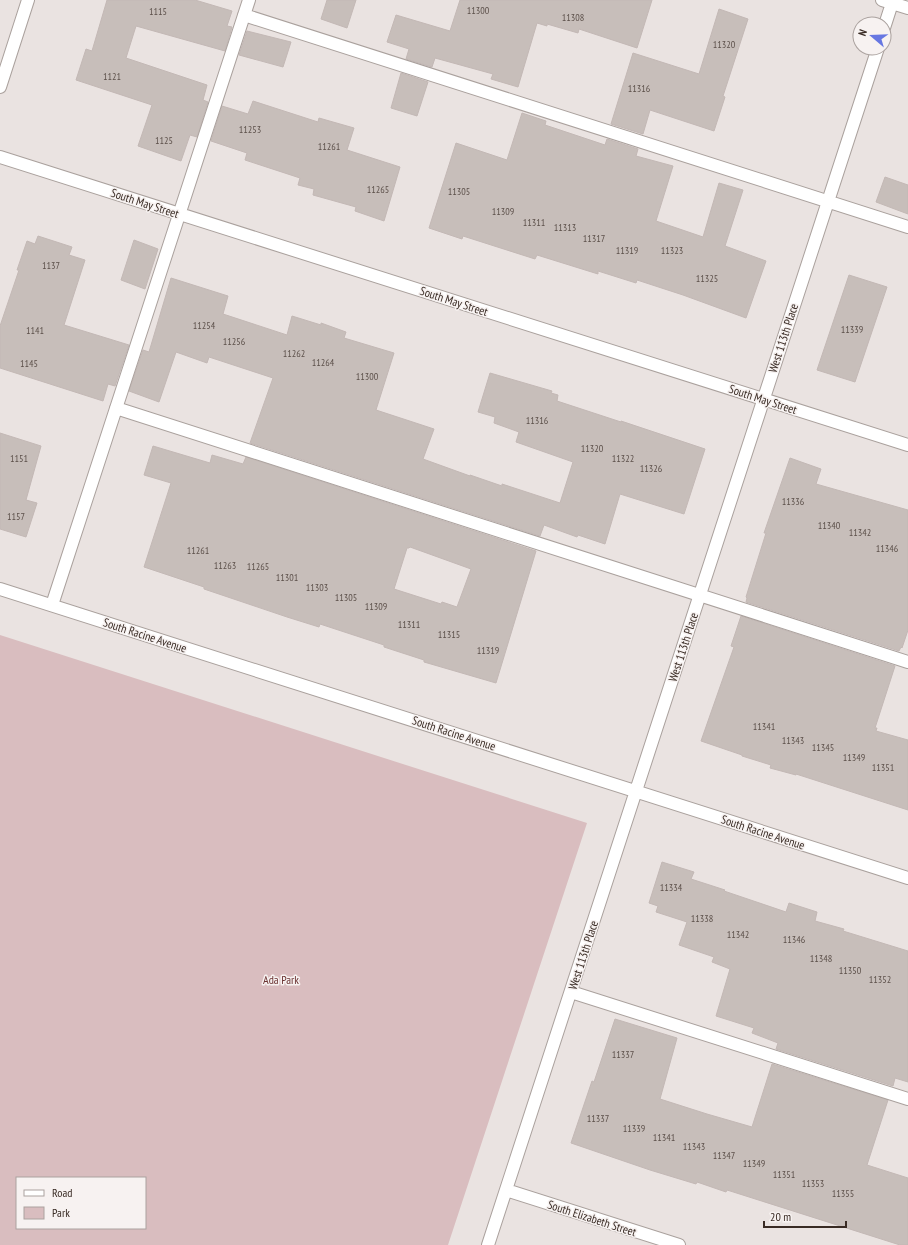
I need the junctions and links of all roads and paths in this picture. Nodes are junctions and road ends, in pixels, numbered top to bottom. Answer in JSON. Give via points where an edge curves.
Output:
{"nodes":[{"id":1,"x":28,"y":0,"type":"edge"},
{"id":2,"x":249,"y":0,"type":"edge"},
{"id":3,"x":889,"y":1,"type":"edge"},
{"id":4,"x":908,"y":8,"type":"edge"},
{"id":5,"x":244,"y":15,"type":"junction"},
{"id":6,"x":886,"y":16,"type":"edge"},
{"id":7,"x":875,"y":56,"type":"edge"},
{"id":8,"x":0,"y":87,"type":"edge"},
{"id":9,"x":0,"y":157,"type":"edge"},
{"id":10,"x":828,"y":201,"type":"junction"},
{"id":11,"x":180,"y":214,"type":"junction"},
{"id":12,"x":908,"y":227,"type":"edge"},
{"id":13,"x":763,"y":399,"type":"junction"},
{"id":14,"x":116,"y":408,"type":"junction"},
{"id":15,"x":908,"y":445,"type":"edge"},
{"id":16,"x":0,"y":589,"type":"edge"},
{"id":17,"x":700,"y":595,"type":"junction"},
{"id":18,"x":52,"y":605,"type":"junction"},
{"id":19,"x":908,"y":662,"type":"edge"},
{"id":20,"x":636,"y":791,"type":"junction"},
{"id":21,"x":908,"y":878,"type":"edge"},
{"id":22,"x":571,"y":992,"type":"junction"},
{"id":23,"x":908,"y":1099,"type":"edge"},
{"id":24,"x":506,"y":1190,"type":"junction"},
{"id":25,"x":488,"y":1245,"type":"edge"},
{"id":26,"x":679,"y":1245,"type":"edge"}],
"edges":[{"from":1,"to":8,"type":"street"},
{"from":2,"to":5,"type":"street"},
{"from":3,"to":4,"type":"street"},
{"from":3,"to":6,"type":"street"},
{"from":5,"to":10,"type":"street"},
{"from":5,"to":11,"type":"street"},
{"from":7,"to":10,"type":"street","name":"West 113th Place"},
{"from":9,"to":11,"type":"street","name":"South May Street"},
{"from":10,"to":12,"type":"street"},
{"from":10,"to":13,"type":"street","name":"West 113th Place"},
{"from":11,"to":13,"type":"street","name":"South May Street"},
{"from":11,"to":14,"type":"street"},
{"from":13,"to":15,"type":"street","name":"South May Street"},
{"from":13,"to":17,"type":"street","name":"West 113th Place"},
{"from":14,"to":17,"type":"street"},
{"from":14,"to":18,"type":"street"},
{"from":16,"to":18,"type":"street","name":"South Racine Avenue"},
{"from":17,"to":19,"type":"street"},
{"from":17,"to":20,"type":"street","name":"West 113th Place"},
{"from":18,"to":20,"type":"street","name":"South Racine Avenue"},
{"from":20,"to":21,"type":"street","name":"South Racine Avenue"},
{"from":20,"to":22,"type":"street","name":"West 113th Place"},
{"from":22,"to":23,"type":"street"},
{"from":22,"to":24,"type":"street","name":"West 113th Place"},
{"from":24,"to":25,"type":"street","name":"West 113th Place"},
{"from":24,"to":26,"type":"street","name":"South Elizabeth Street"}]}
